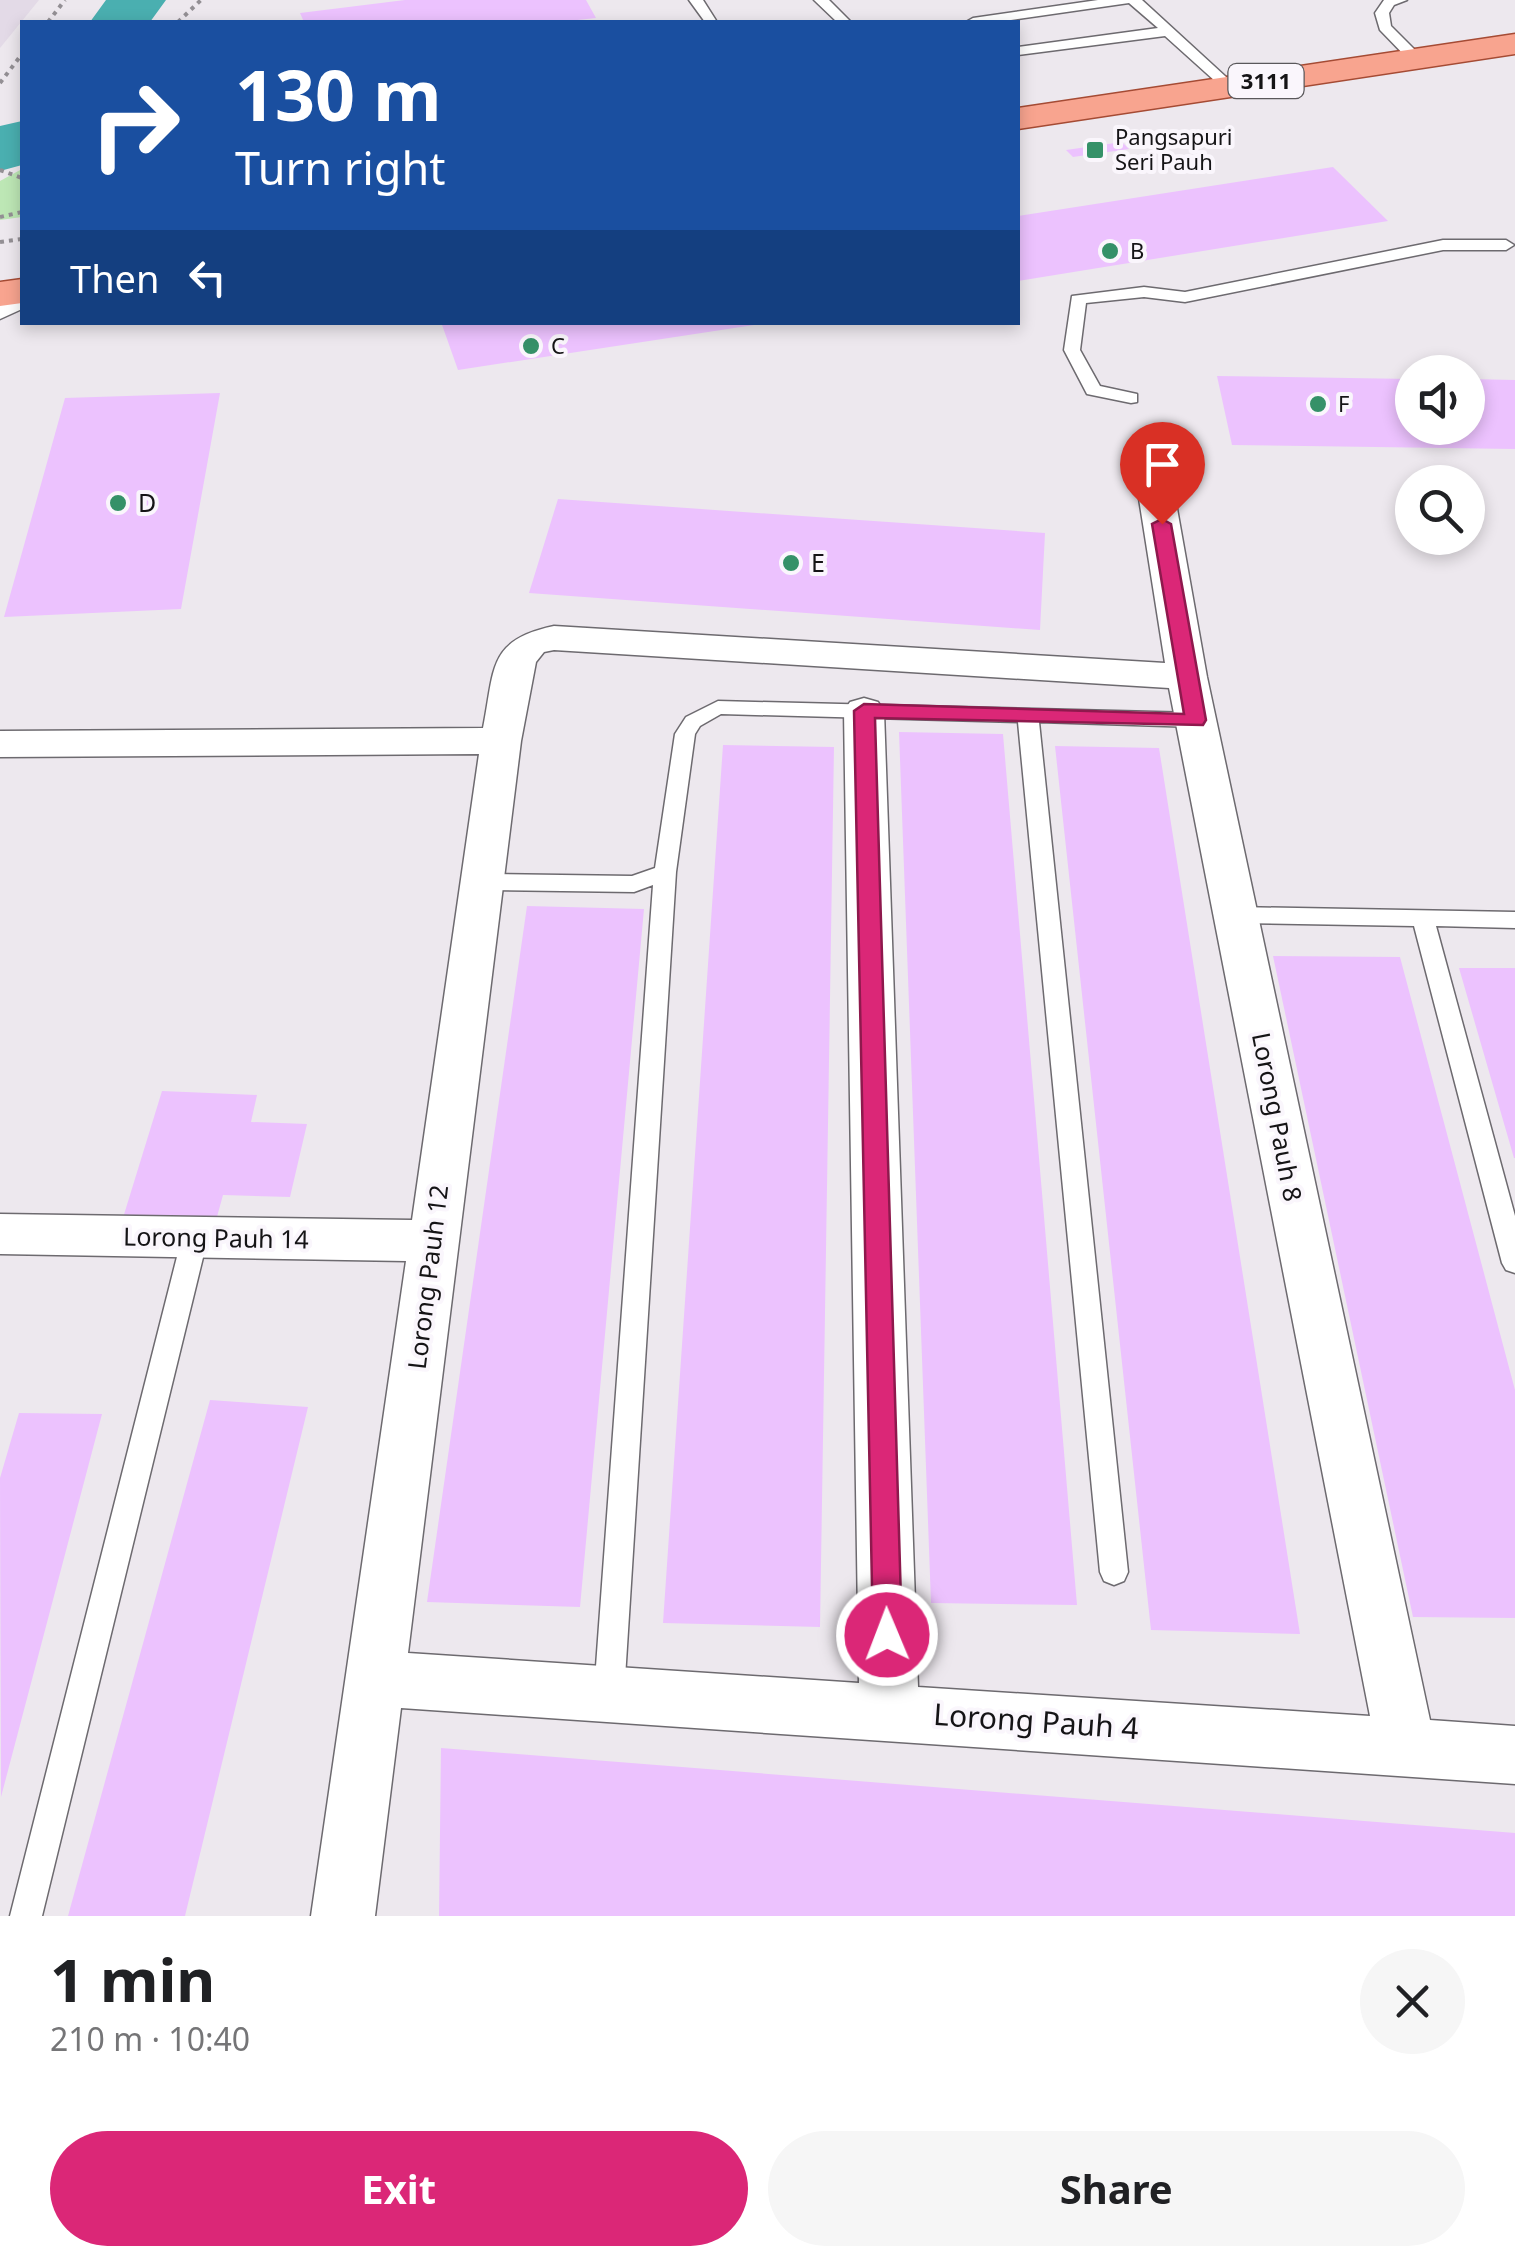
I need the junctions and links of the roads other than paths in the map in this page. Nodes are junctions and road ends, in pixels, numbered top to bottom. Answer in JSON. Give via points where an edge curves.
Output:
{"nodes":[{"id":1,"x":821,"y":0,"type":"edge"},
{"id":2,"x":1125,"y":0,"type":"edge"},
{"id":3,"x":1134,"y":0,"type":"edge"},
{"id":4,"x":1392,"y":1,"type":"edge"},
{"id":5,"x":842,"y":20,"type":"edge"},
{"id":6,"x":987,"y":20,"type":"edge"},
{"id":7,"x":1169,"y":32,"type":"junction"},
{"id":8,"x":1515,"y":44,"type":"edge"},
{"id":9,"x":1020,"y":51,"type":"edge"},
{"id":10,"x":1414,"y":58,"type":"junction"},
{"id":11,"x":1515,"y":66,"type":"edge"},
{"id":12,"x":1230,"y":86,"type":"junction"},
{"id":13,"x":1020,"y":119,"type":"edge"},
{"id":14,"x":1020,"y":142,"type":"edge"},
{"id":15,"x":1506,"y":245,"type":"dead end"},
{"id":16,"x":1131,"y":398,"type":"dead end"},
{"id":17,"x":1155,"y":486,"type":"dead end"},
{"id":18,"x":1191,"y":699,"type":"junction"},
{"id":19,"x":864,"y":711,"type":"junction"},
{"id":20,"x":1028,"y":716,"type":"junction"},
{"id":21,"x":501,"y":741,"type":"junction"},
{"id":22,"x":0,"y":744,"type":"edge"},
{"id":23,"x":665,"y":872,"type":"junction"},
{"id":24,"x":482,"y":882,"type":"junction"},
{"id":25,"x":1236,"y":915,"type":"junction"},
{"id":26,"x":1423,"y":918,"type":"junction"},
{"id":27,"x":1515,"y":920,"type":"edge"},
{"id":28,"x":0,"y":1234,"type":"edge"},
{"id":29,"x":195,"y":1237,"type":"junction"},
{"id":30,"x":432,"y":1241,"type":"junction"},
{"id":31,"x":1515,"y":1263,"type":"edge"},
{"id":32,"x":1114,"y":1572,"type":"dead end"},
{"id":33,"x":377,"y":1678,"type":"junction"},
{"id":34,"x":609,"y":1694,"type":"junction"},
{"id":35,"x":889,"y":1712,"type":"junction"},
{"id":36,"x":1406,"y":1748,"type":"junction"},
{"id":37,"x":1515,"y":1754,"type":"edge"},
{"id":38,"x":26,"y":1916,"type":"edge"},
{"id":39,"x":343,"y":1916,"type":"edge"}],
"edges":[{"from":1,"to":5,"type":"lane"},
{"from":2,"to":6,"type":"lane"},
{"from":3,"to":7,"type":"lane"},
{"from":4,"to":10,"type":"lane","via":[[1382,13],[1386,27]]},
{"from":7,"to":9,"type":"lane"},
{"from":7,"to":12,"type":"lane"},
{"from":8,"to":10,"type":"main road","number":"3111"},
{"from":10,"to":12,"type":"main road","number":"3111"},
{"from":11,"to":14,"type":"main road","number":"3111"},
{"from":12,"to":13,"type":"main road","number":"3111"},
{"from":15,"to":16,"type":"lane","via":[[1443,245],[1185,297],[1144,292],[1078,299],[1072,350],[1093,390]]},
{"from":17,"to":18,"type":"street","name":"Lorong Pauh 8"},
{"from":18,"to":20,"type":"lane"},
{"from":18,"to":21,"type":"street","name":"Lorong Pauh 12","via":[[554,638],[531,643],[517,659]]},
{"from":18,"to":25,"type":"street","name":"Lorong Pauh 8"},
{"from":19,"to":20,"type":"lane"},
{"from":19,"to":23,"type":"lane","via":[[718,707],[688,725]]},
{"from":19,"to":35,"type":"street"},
{"from":20,"to":32,"type":"lane"},
{"from":21,"to":22,"type":"street"},
{"from":21,"to":24,"type":"street","name":"Lorong Pauh 12"},
{"from":23,"to":24,"type":"lane","via":[[634,884]]},
{"from":23,"to":34,"type":"lane"},
{"from":24,"to":30,"type":"street","name":"Lorong Pauh 12"},
{"from":25,"to":26,"type":"lane"},
{"from":25,"to":36,"type":"street","name":"Lorong Pauh 8"},
{"from":26,"to":27,"type":"lane"},
{"from":26,"to":31,"type":"lane"},
{"from":28,"to":29,"type":"street","name":"Lorong Pauh 14"},
{"from":29,"to":30,"type":"street","name":"Lorong Pauh 14"},
{"from":29,"to":38,"type":"lane"},
{"from":30,"to":33,"type":"street","name":"Lorong Pauh 12"},
{"from":33,"to":34,"type":"street","name":"Lorong Pauh 4"},
{"from":33,"to":39,"type":"street","name":"Lorong Pauh 12"},
{"from":34,"to":35,"type":"street","name":"Lorong Pauh 4"},
{"from":35,"to":36,"type":"street","name":"Lorong Pauh 4"},
{"from":36,"to":37,"type":"street","name":"Lorong Pauh 4"}]}
